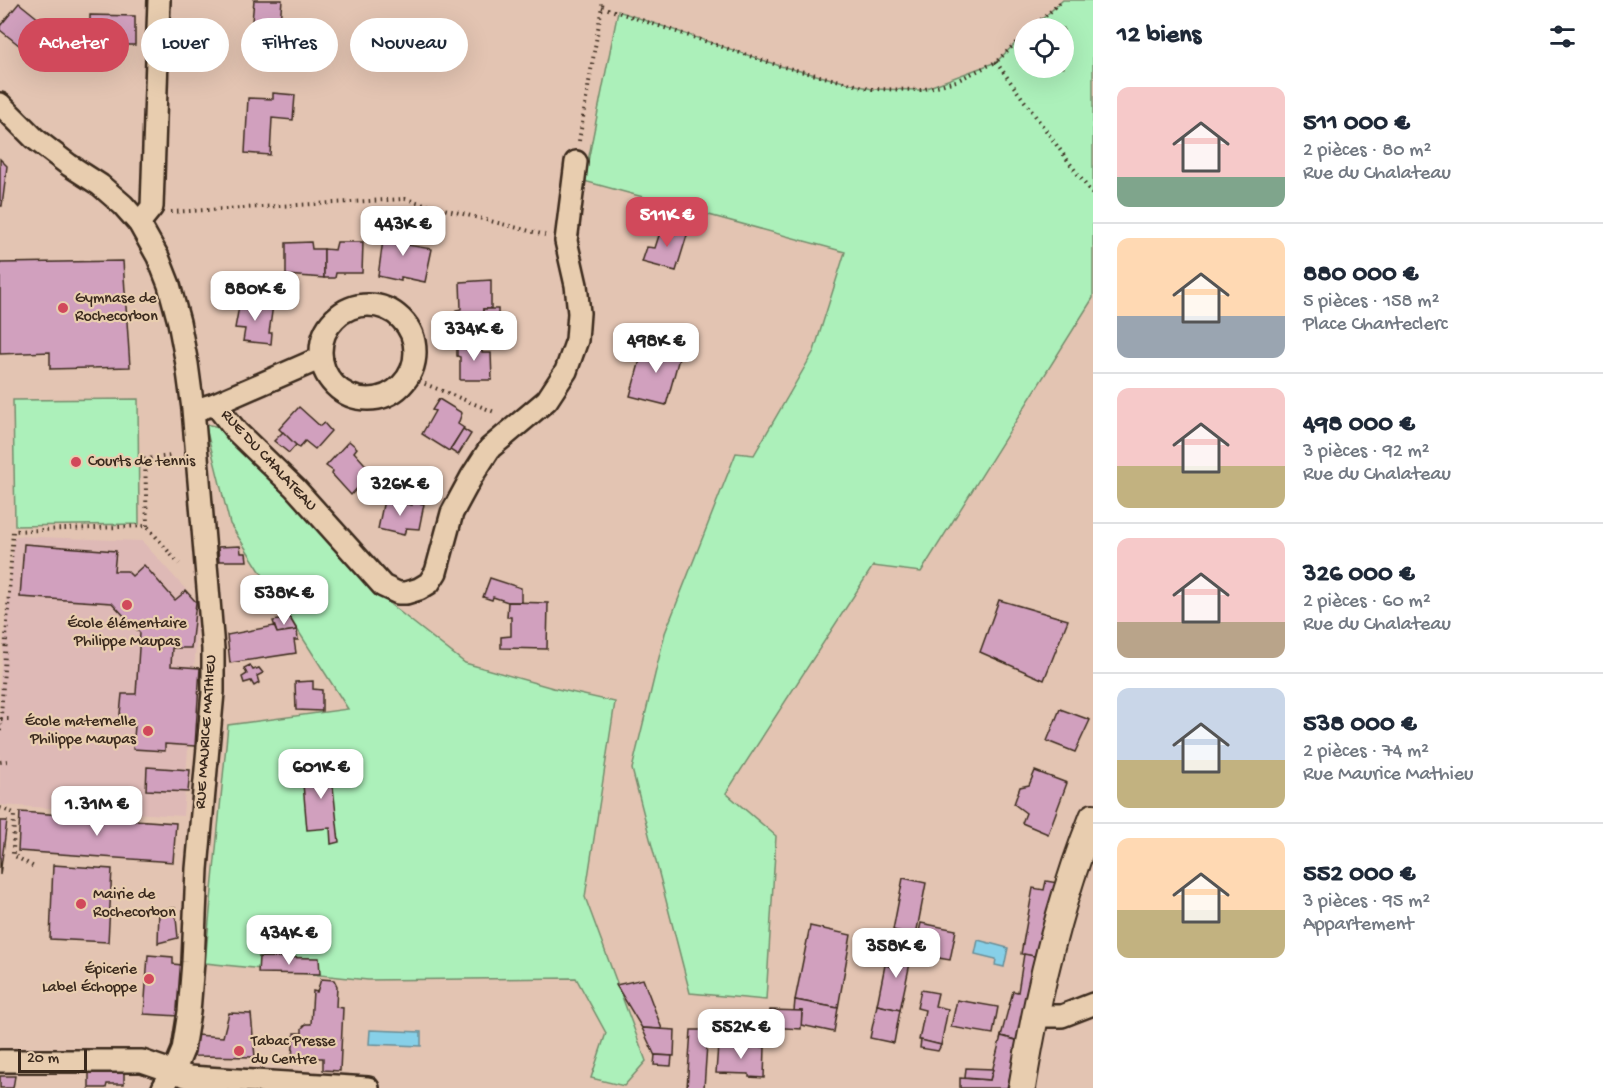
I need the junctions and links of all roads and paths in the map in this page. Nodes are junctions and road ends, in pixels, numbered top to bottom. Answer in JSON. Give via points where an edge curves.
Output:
{"nodes":[{"id":1,"x":159,"y":0,"type":"edge"},
{"id":2,"x":603,"y":0,"type":"edge"},
{"id":3,"x":1063,"y":0,"type":"edge"},
{"id":4,"x":602,"y":7,"type":"junction"},
{"id":5,"x":1043,"y":18,"type":"edge"},
{"id":6,"x":1014,"y":45,"type":"edge"},
{"id":7,"x":996,"y":62,"type":"junction"},
{"id":8,"x":0,"y":104,"type":"edge"},
{"id":9,"x":576,"y":162,"type":"joint"},
{"id":10,"x":1093,"y":195,"type":"edge"},
{"id":11,"x":138,"y":223,"type":"junction"},
{"id":12,"x":566,"y":241,"type":"junction"},
{"id":13,"x":321,"y":358,"type":"junction"},
{"id":14,"x":408,"y":377,"type":"junction"},
{"id":15,"x":215,"y":404,"type":"junction"},
{"id":16,"x":193,"y":409,"type":"junction"},
{"id":17,"x":520,"y":423,"type":"junction"},
{"id":18,"x":171,"y":456,"type":"dead end"},
{"id":19,"x":147,"y":526,"type":"junction"},
{"id":20,"x":178,"y":564,"type":"dead end"},
{"id":21,"x":1,"y":719,"type":"edge"},
{"id":22,"x":9,"y":719,"type":"dead end"},
{"id":23,"x":0,"y":732,"type":"edge"},
{"id":24,"x":7,"y":761,"type":"dead end"},
{"id":25,"x":0,"y":762,"type":"edge"},
{"id":26,"x":0,"y":808,"type":"edge"},
{"id":27,"x":1093,"y":817,"type":"edge"},
{"id":28,"x":34,"y":867,"type":"dead end"},
{"id":29,"x":1093,"y":1004,"type":"edge"},
{"id":30,"x":1036,"y":1016,"type":"junction"},
{"id":31,"x":0,"y":1061,"type":"edge"},
{"id":32,"x":168,"y":1080,"type":"edge"},
{"id":33,"x":368,"y":1088,"type":"edge"},
{"id":34,"x":1022,"y":1088,"type":"edge"}],
"edges":[{"from":1,"to":11,"type":"street","via":[[152,207]]},
{"from":2,"to":4,"type":"path"},
{"from":3,"to":5,"type":"path"},
{"from":4,"to":7,"type":"path","via":[[780,66],[872,89],[921,90],[956,81]]},
{"from":4,"to":9,"type":"path"},
{"from":6,"to":7,"type":"path"},
{"from":7,"to":10,"type":"path"},
{"from":8,"to":11,"type":"street","name":"RUE MAURICE MATHIEU","via":[[34,138],[100,184]]},
{"from":9,"to":12,"type":"street","name":"RUE DU CHALATEAU"},
{"from":11,"to":12,"type":"path","via":[[157,212],[405,199]]},
{"from":11,"to":16,"type":"street","name":"RUE MAURICE MATHIEU","via":[[169,285]]},
{"from":12,"to":17,"type":"street","name":"RUE DU CHALATEAU","via":[[576,285],[577,340],[566,371],[547,400]]},
{"from":13,"to":14,"type":"street","via":[[335,386],[362,399],[378,399],[392,393]]},
{"from":13,"to":14,"type":"street","via":[[321,342],[338,315],[359,305],[383,306],[408,325],[415,340],[416,355]]},
{"from":13,"to":15,"type":"street"},
{"from":14,"to":17,"type":"path"},
{"from":15,"to":16,"type":"street"},
{"from":15,"to":17,"type":"street","name":"RUE DU CHALATEAU","via":[[372,575],[383,586],[398,592],[419,590],[429,583],[436,572],[452,513],[472,476],[490,448]]},
{"from":16,"to":32,"type":"street","name":"RUE MAURICE MATHIEU","via":[[213,649],[213,692],[189,1012],[183,1050]]},
{"from":18,"to":19,"type":"path","via":[[145,459]]},
{"from":19,"to":20,"type":"path"},
{"from":19,"to":21,"type":"path","via":[[13,531]]},
{"from":21,"to":22,"type":"path"},
{"from":21,"to":23,"type":"path"},
{"from":24,"to":25,"type":"path"},
{"from":26,"to":28,"type":"path","via":[[14,813],[13,855]]},
{"from":27,"to":30,"type":"street","via":[[1056,924]]},
{"from":29,"to":30,"type":"street","via":[[1062,1016]]},
{"from":30,"to":34,"type":"street"},
{"from":31,"to":32,"type":"street","via":[[142,1060]]},
{"from":32,"to":33,"type":"street","via":[[189,1077]]}]}
